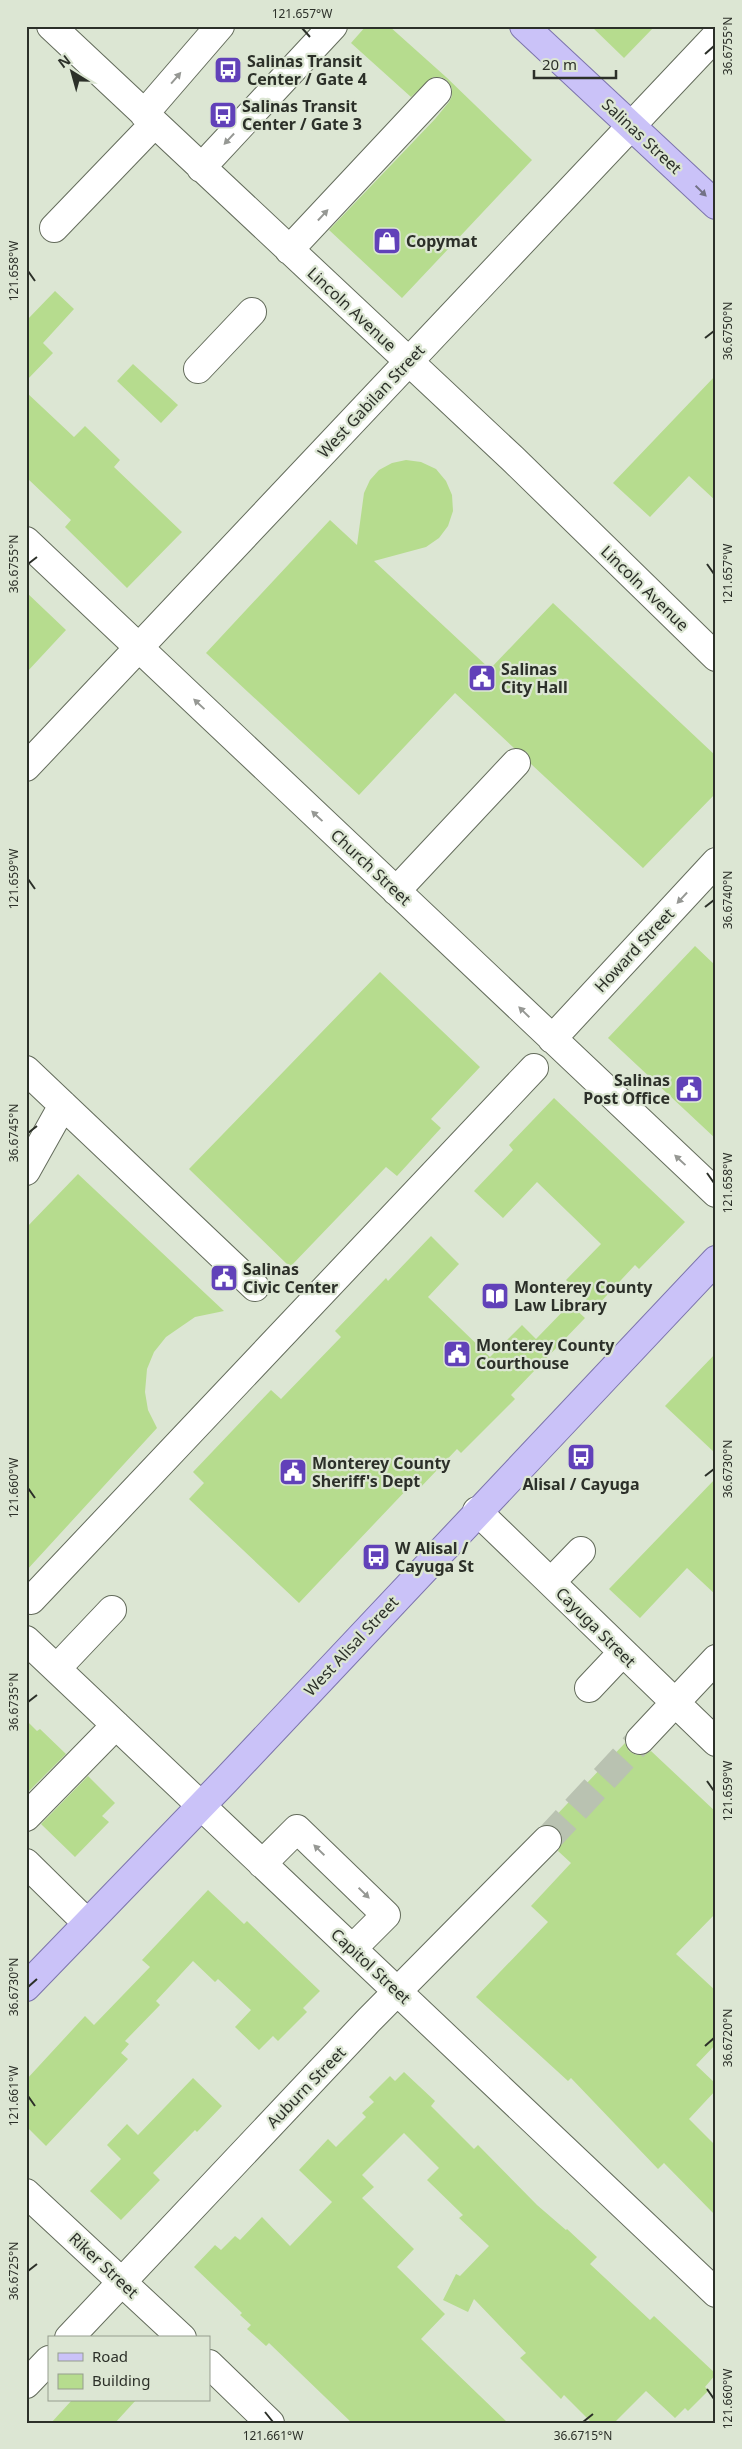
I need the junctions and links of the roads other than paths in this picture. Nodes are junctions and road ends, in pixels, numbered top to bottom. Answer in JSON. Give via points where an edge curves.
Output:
{"nodes":[{"id":1,"x":51,"y":26,"type":"edge"},
{"id":2,"x":220,"y":26,"type":"edge"},
{"id":3,"x":333,"y":26,"type":"edge"},
{"id":4,"x":524,"y":26,"type":"edge"},
{"id":5,"x":716,"y":36,"type":"edge"},
{"id":6,"x":437,"y":92,"type":"dead end"},
{"id":7,"x":149,"y":119,"type":"junction"},
{"id":8,"x":632,"y":126,"type":"junction"},
{"id":9,"x":201,"y":168,"type":"junction"},
{"id":10,"x":716,"y":205,"type":"edge"},
{"id":11,"x":54,"y":228,"type":"dead end"},
{"id":12,"x":289,"y":250,"type":"junction"},
{"id":13,"x":252,"y":312,"type":"dead end"},
{"id":14,"x":408,"y":361,"type":"junction"},
{"id":15,"x":198,"y":369,"type":"dead end"},
{"id":16,"x":26,"y":541,"type":"edge"},
{"id":17,"x":139,"y":647,"type":"junction"},
{"id":18,"x":716,"y":657,"type":"edge"},
{"id":19,"x":516,"y":763,"type":"dead end"},
{"id":20,"x":26,"y":767,"type":"edge"},
{"id":21,"x":716,"y":862,"type":"edge"},
{"id":22,"x":396,"y":891,"type":"junction"},
{"id":23,"x":552,"y":1038,"type":"junction"},
{"id":24,"x":534,"y":1068,"type":"dead end"},
{"id":25,"x":26,"y":1070,"type":"edge"},
{"id":26,"x":63,"y":1105,"type":"junction"},
{"id":27,"x":26,"y":1171,"type":"edge"},
{"id":28,"x":716,"y":1193,"type":"edge"},
{"id":29,"x":716,"y":1260,"type":"edge"},
{"id":30,"x":255,"y":1288,"type":"dead end"},
{"id":31,"x":477,"y":1511,"type":"junction"},
{"id":32,"x":581,"y":1551,"type":"dead end"},
{"id":33,"x":556,"y":1577,"type":"junction"},
{"id":34,"x":31,"y":1600,"type":"dead end"},
{"id":35,"x":112,"y":1610,"type":"dead end"},
{"id":36,"x":26,"y":1640,"type":"edge"},
{"id":37,"x":622,"y":1653,"type":"junction"},
{"id":38,"x":716,"y":1659,"type":"edge"},
{"id":39,"x":57,"y":1668,"type":"junction"},
{"id":40,"x":589,"y":1688,"type":"dead end"},
{"id":41,"x":674,"y":1703,"type":"junction"},
{"id":42,"x":116,"y":1725,"type":"junction"},
{"id":43,"x":640,"y":1740,"type":"tunnel mouth"},
{"id":44,"x":716,"y":1742,"type":"edge"},
{"id":45,"x":201,"y":1805,"type":"junction"},
{"id":46,"x":26,"y":1817,"type":"edge"},
{"id":47,"x":547,"y":1840,"type":"tunnel mouth"},
{"id":48,"x":26,"y":1864,"type":"edge"},
{"id":49,"x":262,"y":1864,"type":"junction"},
{"id":50,"x":87,"y":1923,"type":"junction"},
{"id":51,"x":353,"y":1948,"type":"junction"},
{"id":52,"x":26,"y":1987,"type":"edge"},
{"id":53,"x":398,"y":1991,"type":"junction"},
{"id":54,"x":26,"y":2192,"type":"edge"},
{"id":55,"x":122,"y":2281,"type":"junction"},
{"id":56,"x":716,"y":2293,"type":"edge"},
{"id":57,"x":71,"y":2336,"type":"edge"},
{"id":58,"x":180,"y":2336,"type":"edge"},
{"id":59,"x":48,"y":2361,"type":"edge"},
{"id":60,"x":210,"y":2365,"type":"edge"},
{"id":61,"x":26,"y":2384,"type":"edge"},
{"id":62,"x":270,"y":2423,"type":"edge"}],
"edges":[{"from":1,"to":7,"type":"street","name":"Lincoln Avenue"},
{"from":7,"to":2,"type":"street","one_way":true},
{"from":3,"to":9,"type":"street","one_way":true},
{"from":4,"to":8,"type":"main road","name":"Salinas Street"},
{"from":5,"to":8,"type":"street","name":"West Gabilan Street"},
{"from":12,"to":6,"type":"street","one_way":true},
{"from":7,"to":9,"type":"street","name":"Lincoln Avenue"},
{"from":7,"to":11,"type":"street"},
{"from":8,"to":10,"type":"main road","name":"Salinas Street","one_way":true},
{"from":8,"to":14,"type":"street","name":"West Gabilan Street"},
{"from":9,"to":12,"type":"street","name":"Lincoln Avenue"},
{"from":12,"to":14,"type":"street","name":"Lincoln Avenue"},
{"from":13,"to":15,"type":"street"},
{"from":14,"to":17,"type":"street","name":"West Gabilan Street"},
{"from":14,"to":18,"type":"street","name":"Lincoln Avenue"},
{"from":16,"to":17,"type":"street","name":"Church Street"},
{"from":17,"to":20,"type":"street","name":"West Gabilan Street"},
{"from":22,"to":17,"type":"street","name":"Church Street","one_way":true},
{"from":19,"to":22,"type":"street"},
{"from":21,"to":23,"type":"street","name":"Howard Street","one_way":true},
{"from":23,"to":22,"type":"street","name":"Church Street","one_way":true},
{"from":28,"to":23,"type":"street","name":"Church Street","one_way":true},
{"from":24,"to":34,"type":"street"},
{"from":25,"to":26,"type":"street"},
{"from":26,"to":27,"type":"street"},
{"from":26,"to":30,"type":"street"},
{"from":29,"to":31,"type":"main road","name":"West Alisal Street"},
{"from":31,"to":33,"type":"street","name":"Cayuga Street"},
{"from":31,"to":45,"type":"main road","name":"West Alisal Street"},
{"from":32,"to":33,"type":"street"},
{"from":33,"to":37,"type":"street","name":"Cayuga Street"},
{"from":35,"to":39,"type":"street"},
{"from":36,"to":39,"type":"street","name":"Capitol Street"},
{"from":37,"to":40,"type":"street"},
{"from":37,"to":41,"type":"street","name":"Cayuga Street"},
{"from":38,"to":41,"type":"street"},
{"from":39,"to":42,"type":"street","name":"Capitol Street"},
{"from":41,"to":43,"type":"street"},
{"from":41,"to":44,"type":"street","name":"Cayuga Street"},
{"from":42,"to":45,"type":"street","name":"Capitol Street"},
{"from":42,"to":46,"type":"street"},
{"from":45,"to":49,"type":"street","name":"Capitol Street"},
{"from":45,"to":50,"type":"main road","name":"West Alisal Street"},
{"from":47,"to":53,"type":"street","name":"Auburn Street"},
{"from":48,"to":50,"type":"street"},
{"from":49,"to":51,"type":"street","name":"Capitol Street"},
{"from":49,"to":51,"type":"street","via":[[297,1829],[386,1915]]},
{"from":50,"to":52,"type":"main road","name":"West Alisal Street"},
{"from":51,"to":53,"type":"street","name":"Capitol Street"},
{"from":53,"to":55,"type":"street","name":"Auburn Street"},
{"from":53,"to":56,"type":"street","name":"Capitol Street"},
{"from":54,"to":55,"type":"street","name":"Riker Street"},
{"from":55,"to":57,"type":"street","name":"Auburn Street"},
{"from":55,"to":58,"type":"street","name":"Riker Street"},
{"from":59,"to":61,"type":"street"},
{"from":60,"to":62,"type":"street"}]}
